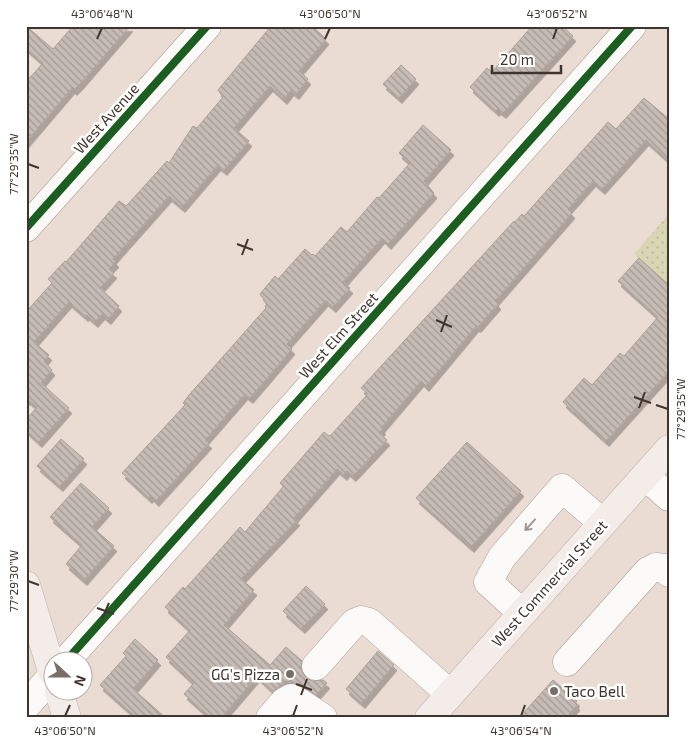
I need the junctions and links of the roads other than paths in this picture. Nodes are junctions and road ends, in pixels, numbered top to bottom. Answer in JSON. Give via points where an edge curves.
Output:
{"nodes":[{"id":1,"x":207,"y":26,"type":"edge"},
{"id":2,"x":632,"y":26,"type":"edge"},
{"id":3,"x":26,"y":228,"type":"edge"},
{"id":4,"x":669,"y":449,"type":"edge"},
{"id":5,"x":645,"y":476,"type":"junction"},
{"id":6,"x":669,"y":497,"type":"edge"},
{"id":7,"x":603,"y":524,"type":"junction"},
{"id":8,"x":669,"y":573,"type":"edge"},
{"id":9,"x":26,"y":585,"type":"edge"},
{"id":10,"x":522,"y":613,"type":"junction"},
{"id":11,"x":46,"y":652,"type":"edge"},
{"id":12,"x":74,"y":652,"type":"edge"},
{"id":13,"x":567,"y":662,"type":"dead end"},
{"id":14,"x":316,"y":666,"type":"dead end"},
{"id":15,"x":42,"y":688,"type":"edge"},
{"id":16,"x":450,"y":694,"type":"junction"},
{"id":17,"x":62,"y":702,"type":"edge"},
{"id":18,"x":26,"y":706,"type":"edge"},
{"id":19,"x":67,"y":718,"type":"edge"},
{"id":20,"x":270,"y":718,"type":"edge"},
{"id":21,"x":323,"y":718,"type":"edge"},
{"id":22,"x":429,"y":718,"type":"edge"}],
"edges":[{"from":1,"to":3,"type":"street","name":"West Avenue"},
{"from":2,"to":12,"type":"street","name":"West Elm Street"},
{"from":4,"to":5,"type":"main road","name":"West Commercial Street"},
{"from":5,"to":6,"type":"street"},
{"from":5,"to":7,"type":"main road","name":"West Commercial Street"},
{"from":7,"to":10,"type":"main road","name":"West Commercial Street"},
{"from":7,"to":10,"type":"street","one_way":true,"via":[[562,488],[502,556],[488,582]]},
{"from":8,"to":13,"type":"street","via":[[656,566],[648,571]]},
{"from":9,"to":11,"type":"main road"},
{"from":10,"to":16,"type":"main road","name":"West Commercial Street"},
{"from":14,"to":16,"type":"street","via":[[354,623],[361,620],[369,622]]},
{"from":15,"to":18,"type":"street"},
{"from":16,"to":22,"type":"main road","name":"West Commercial Street"},
{"from":17,"to":19,"type":"main road"},
{"from":20,"to":21,"type":"street","via":[[291,698]]}]}
